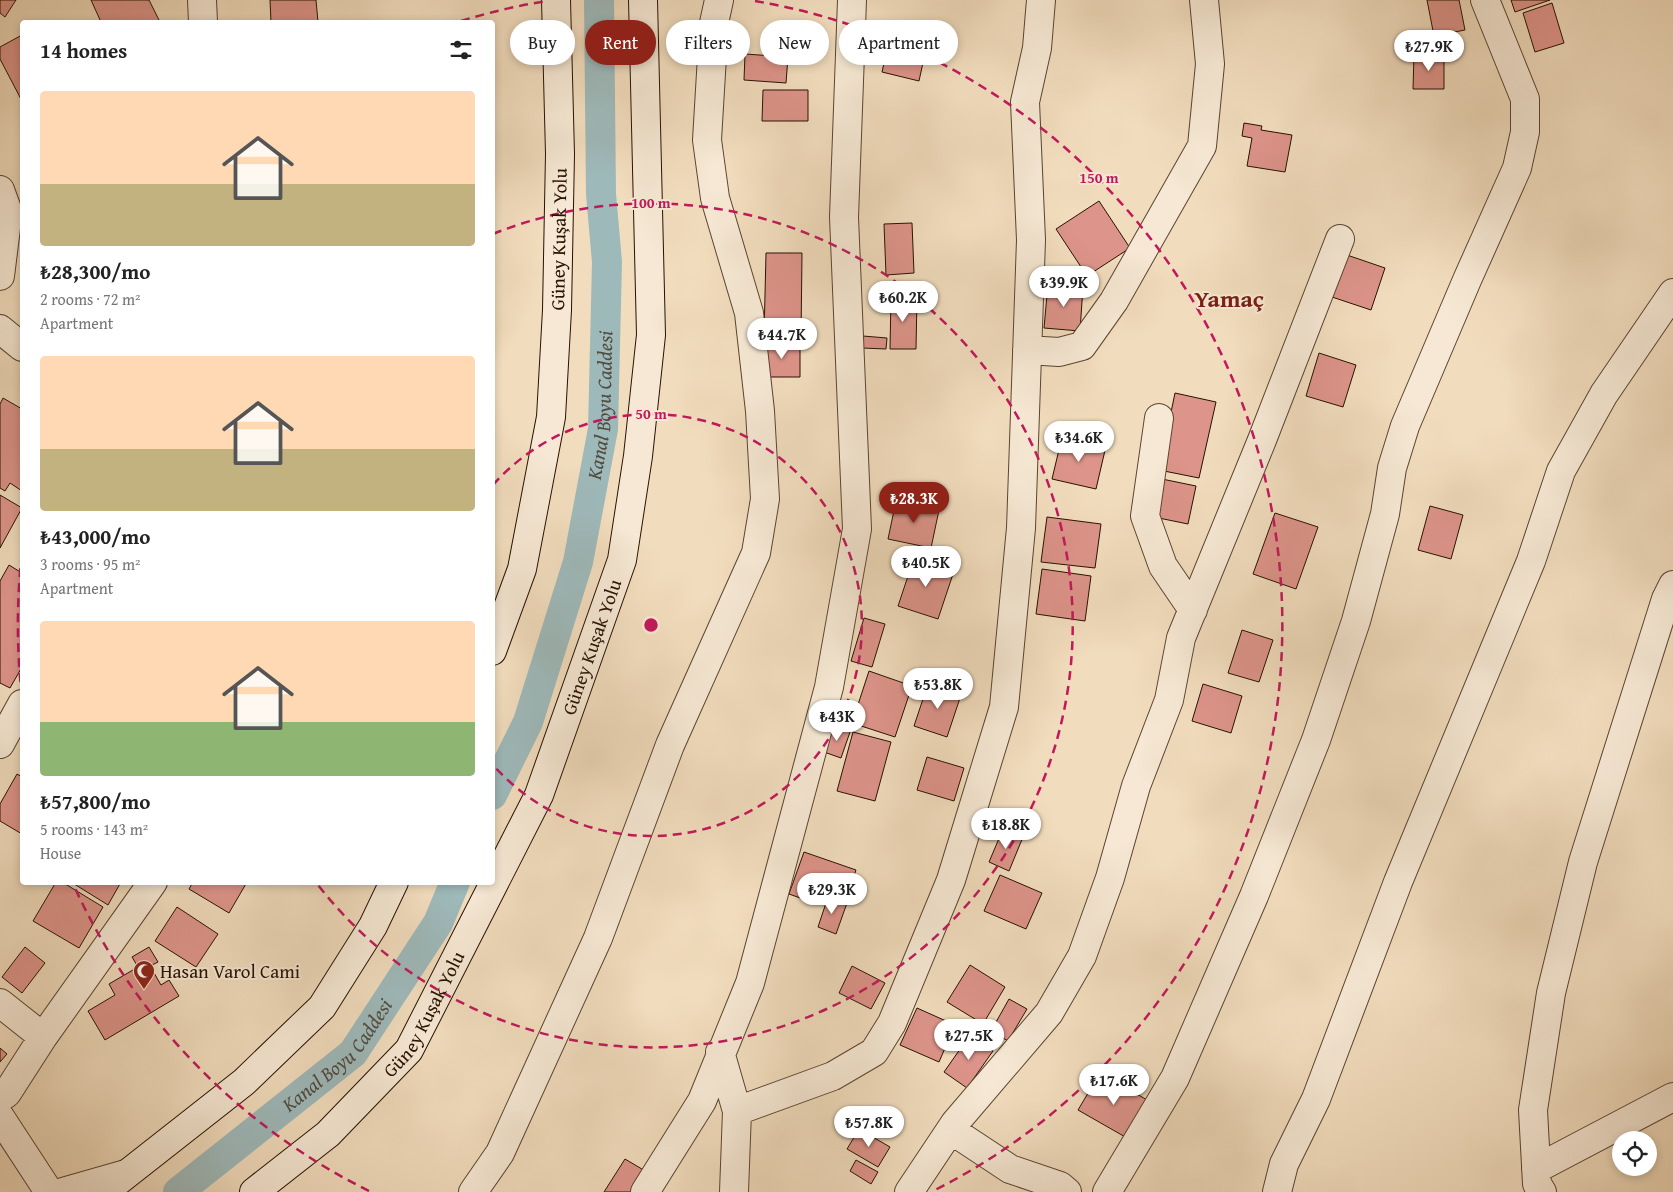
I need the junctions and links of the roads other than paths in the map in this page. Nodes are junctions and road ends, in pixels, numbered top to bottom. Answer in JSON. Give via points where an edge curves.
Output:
{"nodes":[{"id":1,"x":202,"y":0,"type":"edge"},
{"id":2,"x":556,"y":0,"type":"edge"},
{"id":3,"x":643,"y":0,"type":"edge"},
{"id":4,"x":719,"y":0,"type":"edge"},
{"id":5,"x":852,"y":0,"type":"edge"},
{"id":6,"x":1041,"y":0,"type":"edge"},
{"id":7,"x":1204,"y":0,"type":"edge"},
{"id":8,"x":1485,"y":0,"type":"edge"},
{"id":9,"x":204,"y":20,"type":"edge"},
{"id":10,"x":0,"y":190,"type":"edge"},
{"id":11,"x":1340,"y":239,"type":"dead end"},
{"id":12,"x":0,"y":276,"type":"edge"},
{"id":13,"x":1673,"y":293,"type":"edge"},
{"id":14,"x":0,"y":329,"type":"edge"},
{"id":15,"x":20,"y":345,"type":"edge"},
{"id":16,"x":1027,"y":350,"type":"junction"},
{"id":17,"x":1158,"y":418,"type":"dead end"},
{"id":18,"x":1673,"y":585,"type":"edge"},
{"id":19,"x":1193,"y":610,"type":"junction"},
{"id":20,"x":495,"y":643,"type":"edge"},
{"id":21,"x":20,"y":708,"type":"edge"},
{"id":22,"x":0,"y":744,"type":"edge"},
{"id":23,"x":495,"y":881,"type":"edge"},
{"id":24,"x":151,"y":885,"type":"edge"},
{"id":25,"x":393,"y":885,"type":"edge"},
{"id":26,"x":493,"y":885,"type":"edge"},
{"id":27,"x":0,"y":1003,"type":"edge"},
{"id":28,"x":43,"y":1037,"type":"junction"},
{"id":29,"x":720,"y":1052,"type":"junction"},
{"id":30,"x":1673,"y":1097,"type":"edge"},
{"id":31,"x":0,"y":1098,"type":"edge"},
{"id":32,"x":738,"y":1112,"type":"junction"},
{"id":33,"x":0,"y":1117,"type":"edge"},
{"id":34,"x":951,"y":1130,"type":"junction"},
{"id":35,"x":126,"y":1174,"type":"junction"},
{"id":36,"x":1539,"y":1180,"type":"edge"},
{"id":37,"x":49,"y":1192,"type":"edge"},
{"id":38,"x":63,"y":1192,"type":"edge"},
{"id":39,"x":104,"y":1192,"type":"edge"},
{"id":40,"x":254,"y":1192,"type":"edge"},
{"id":41,"x":473,"y":1192,"type":"edge"},
{"id":42,"x":645,"y":1192,"type":"edge"},
{"id":43,"x":734,"y":1192,"type":"edge"},
{"id":44,"x":909,"y":1192,"type":"edge"},
{"id":45,"x":1067,"y":1192,"type":"edge"},
{"id":46,"x":1107,"y":1192,"type":"edge"},
{"id":47,"x":1277,"y":1192,"type":"edge"}],
"edges":[{"from":1,"to":9,"type":"street"},
{"from":2,"to":20,"type":"street","name":"Güney Kuşak Yolu","via":[[560,154],[551,417],[522,569]]},
{"from":3,"to":23,"type":"street","name":"Güney Kuşak Yolu","via":[[651,335],[638,456],[622,560],[539,795]]},
{"from":4,"to":41,"type":"street","via":[[714,23],[707,140],[715,198],[750,323],[765,499],[756,553],[670,745],[598,938],[500,1153]]},
{"from":5,"to":29,"type":"street","via":[[844,217],[857,529],[829,687],[750,983]]},
{"from":6,"to":16,"type":"street","via":[[1037,48],[1025,102],[1031,240]]},
{"from":7,"to":16,"type":"street","via":[[1210,64],[1202,146],[1114,301],[1082,346],[1059,352]]},
{"from":8,"to":46,"type":"street","via":[[1526,99],[1525,132],[1517,168],[1405,426],[1356,621],[1316,740],[1254,896],[1175,1078]]},
{"from":10,"to":12,"type":"street","via":[[8,212]]},
{"from":11,"to":19,"type":"street"},
{"from":13,"to":47,"type":"street","via":[[1604,394],[1561,471],[1532,561],[1401,873],[1316,1099],[1284,1164]]},
{"from":14,"to":15,"type":"street"},
{"from":16,"to":32,"type":"street","via":[[1021,528],[1004,707],[951,880],[892,1023],[874,1052],[833,1076]]},
{"from":17,"to":19,"type":"street","via":[[1145,516],[1163,566]]},
{"from":18,"to":36,"type":"street","via":[[1583,862],[1551,993],[1533,1110]]},
{"from":19,"to":34,"type":"street","via":[[1181,638],[1169,700],[1136,786],[1110,878],[1082,956],[1050,1014]]},
{"from":21,"to":22,"type":"street"},
{"from":24,"to":28,"type":"street"},
{"from":25,"to":35,"type":"street","via":[[373,926],[322,1007],[244,1082]]},
{"from":26,"to":40,"type":"street","name":"Güney Kuşak Yolu","via":[[409,1050],[328,1134]]},
{"from":27,"to":28,"type":"street"},
{"from":28,"to":31,"type":"street"},
{"from":29,"to":32,"type":"street"},
{"from":29,"to":42,"type":"street","via":[[702,1101]]},
{"from":30,"to":36,"type":"street"},
{"from":32,"to":43,"type":"street"},
{"from":33,"to":37,"type":"street"},
{"from":34,"to":44,"type":"street"},
{"from":34,"to":45,"type":"street","via":[[1010,1169],[1060,1186]]},
{"from":35,"to":38,"type":"street"},
{"from":35,"to":39,"type":"street"}]}
